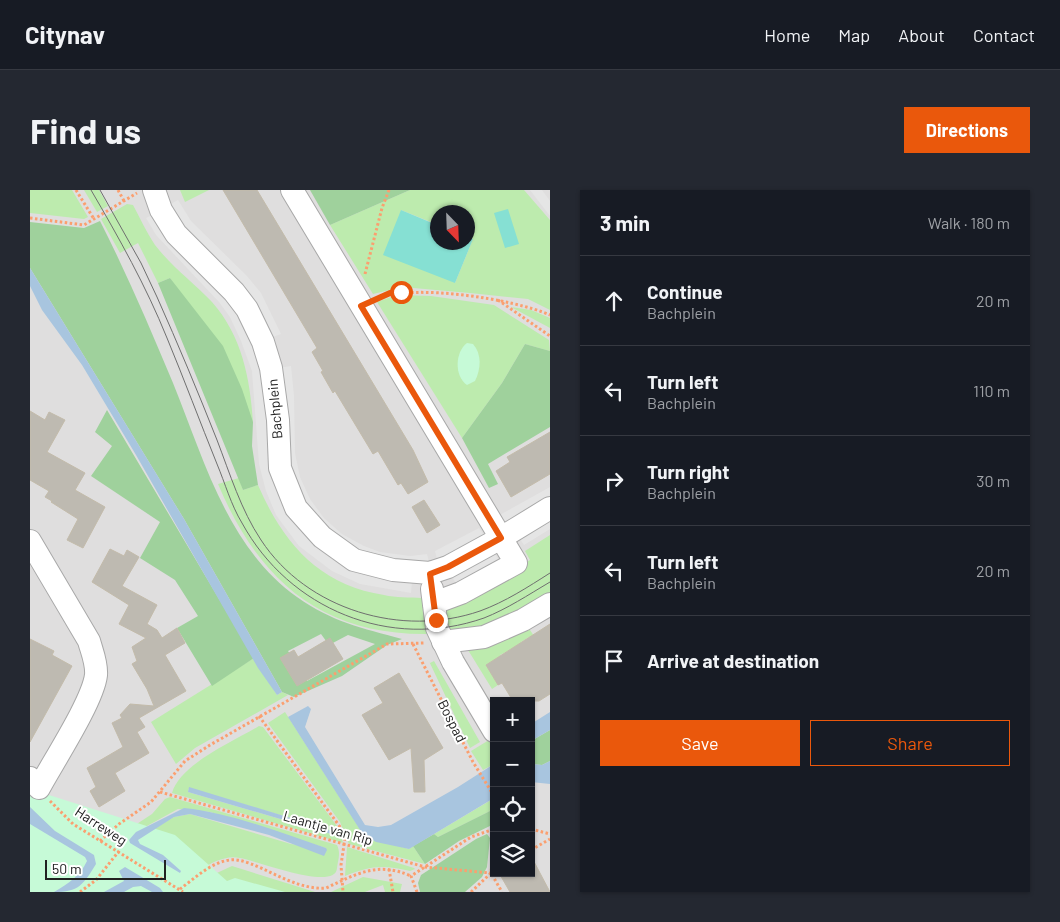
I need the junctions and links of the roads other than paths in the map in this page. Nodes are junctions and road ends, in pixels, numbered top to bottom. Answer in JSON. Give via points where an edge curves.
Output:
{"nodes":[{"id":1,"x":154,"y":190,"type":"edge"},
{"id":2,"x":292,"y":190,"type":"edge"},
{"id":3,"x":550,"y":508,"type":"edge"},
{"id":4,"x":501,"y":538,"type":"junction"},
{"id":5,"x":30,"y":541,"type":"edge"},
{"id":6,"x":430,"y":574,"type":"junction"},
{"id":7,"x":550,"y":604,"type":"edge"},
{"id":8,"x":435,"y":611,"type":"junction"},
{"id":9,"x":444,"y":642,"type":"junction"},
{"id":10,"x":490,"y":724,"type":"edge"},
{"id":11,"x":34,"y":783,"type":"edge"}],
"edges":[{"from":1,"to":6,"type":"street","name":"Bachplein","via":[[161,210],[176,234],[234,292],[247,309],[263,342],[271,368],[280,468],[296,508],[322,537],[354,560],[393,570]]},
{"from":2,"to":4,"type":"street"},
{"from":3,"to":4,"type":"street","name":"Bachplein"},
{"from":4,"to":6,"type":"street","name":"Bachplein"},
{"from":4,"to":8,"type":"street","via":[[516,563]]},
{"from":5,"to":11,"type":"street","via":[[89,641],[96,673],[88,697]]},
{"from":6,"to":8,"type":"street"},
{"from":7,"to":9,"type":"street","via":[[484,637]]},
{"from":8,"to":9,"type":"street","via":[[437,628]]},
{"from":9,"to":10,"type":"street"}]}
